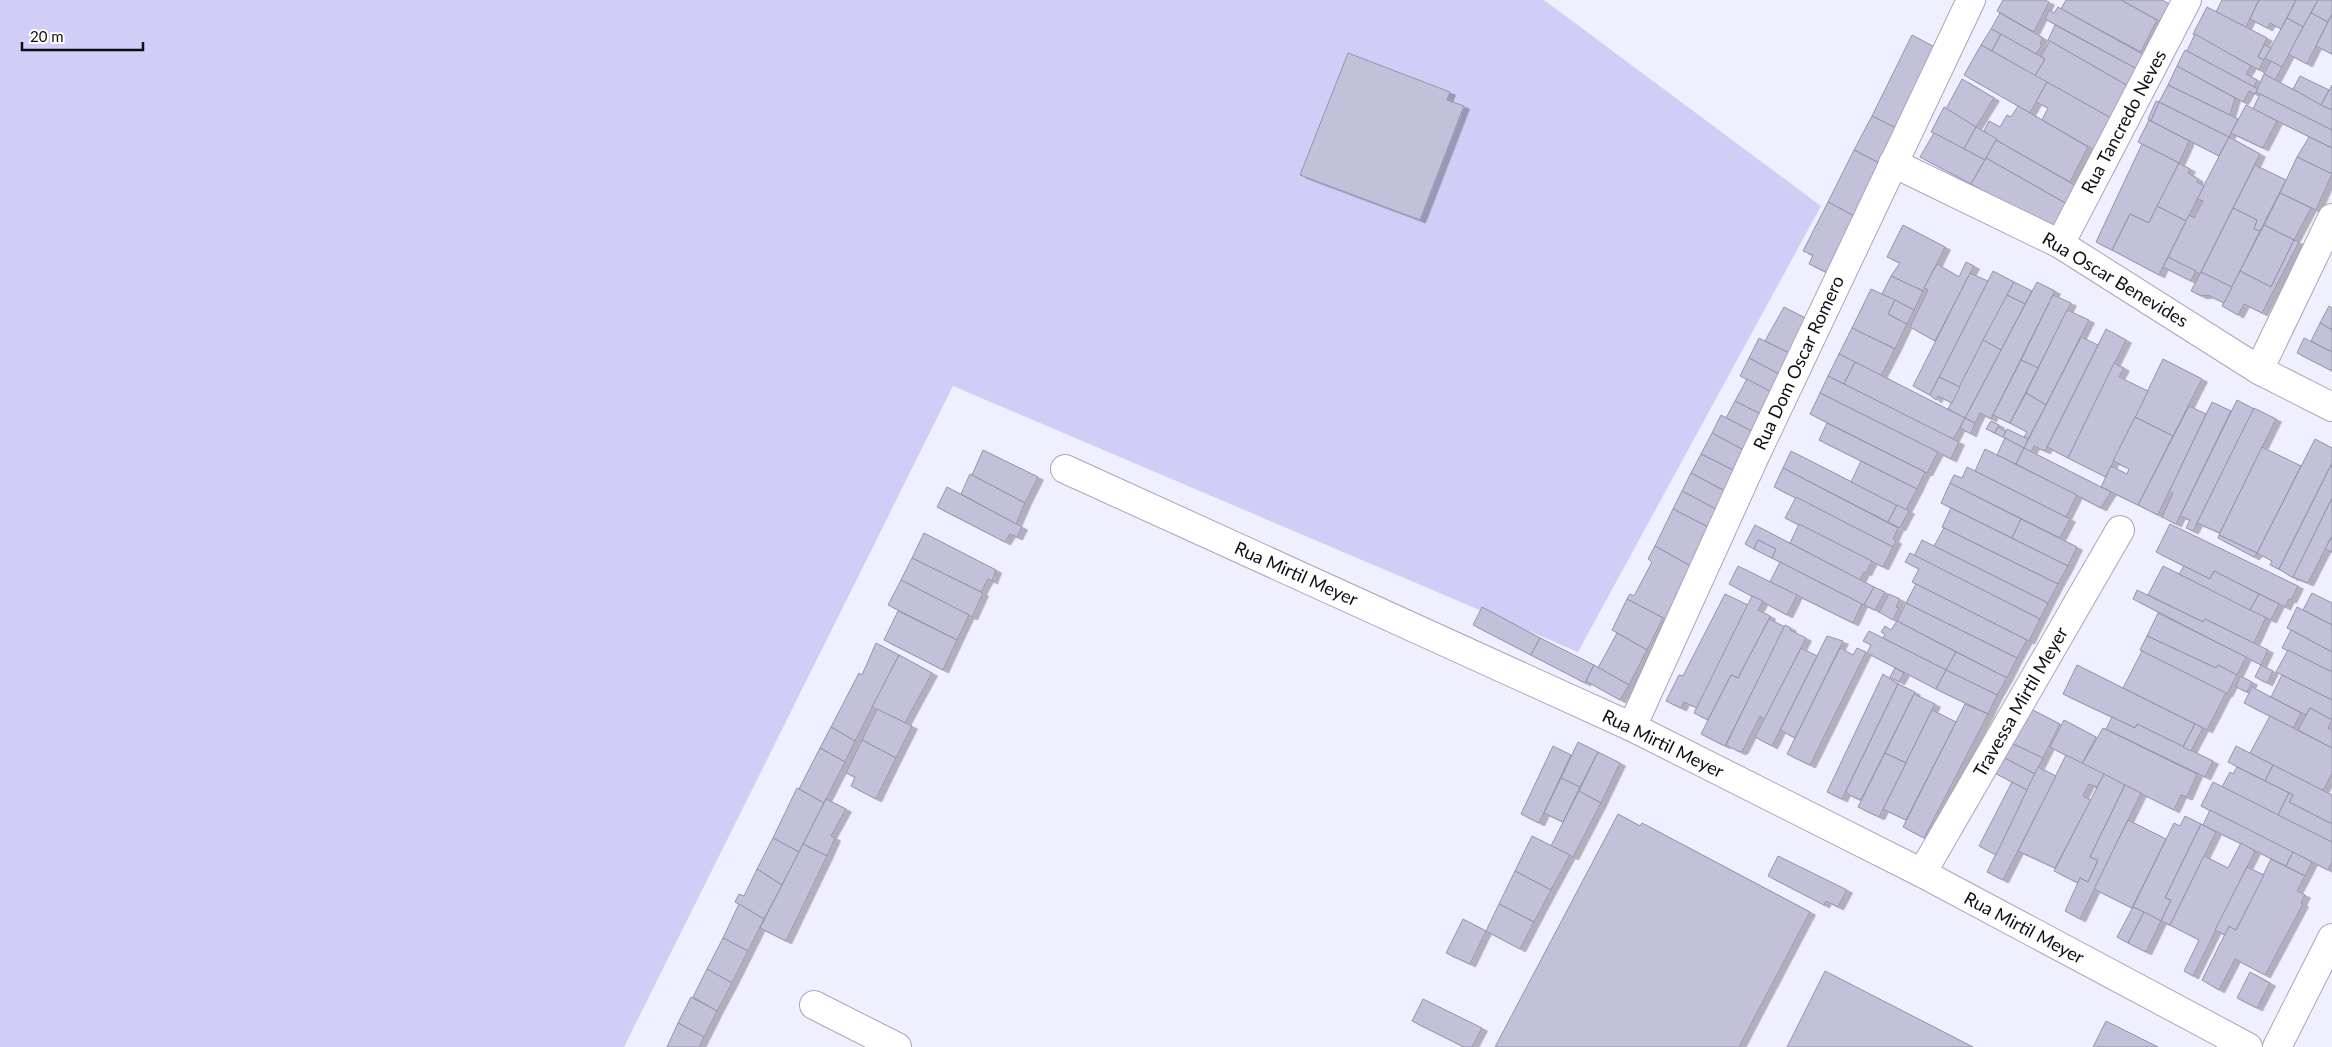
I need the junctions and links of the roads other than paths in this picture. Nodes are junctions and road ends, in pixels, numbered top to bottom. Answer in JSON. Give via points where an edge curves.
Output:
{"nodes":[{"id":1,"x":1971,"y":0,"type":"edge"},
{"id":2,"x":2187,"y":0,"type":"edge"},
{"id":3,"x":1893,"y":163,"type":"junction"},
{"id":4,"x":2332,"y":218,"type":"edge"},
{"id":5,"x":2060,"y":244,"type":"junction"},
{"id":6,"x":2259,"y":370,"type":"junction"},
{"id":7,"x":2332,"y":407,"type":"edge"},
{"id":8,"x":1065,"y":469,"type":"dead end"},
{"id":9,"x":2120,"y":530,"type":"dead end"},
{"id":10,"x":1632,"y":727,"type":"junction"},
{"id":11,"x":1922,"y":873,"type":"junction"},
{"id":12,"x":2332,"y":938,"type":"edge"},
{"id":13,"x":814,"y":1005,"type":"dead end"},
{"id":14,"x":897,"y":1047,"type":"edge"},
{"id":15,"x":2248,"y":1047,"type":"edge"},
{"id":16,"x":2277,"y":1047,"type":"edge"}],
"edges":[{"from":1,"to":3,"type":"street","name":"Rua Dom Oscar Romero"},
{"from":2,"to":5,"type":"street","name":"Rua Tancredo Neves"},
{"from":3,"to":5,"type":"street","name":"Rua Oscar Benevides"},
{"from":3,"to":10,"type":"street","name":"Rua Dom Oscar Romero"},
{"from":4,"to":6,"type":"street"},
{"from":5,"to":6,"type":"street","name":"Rua Oscar Benevides"},
{"from":6,"to":7,"type":"street","name":"Rua Oscar Benevides"},
{"from":8,"to":10,"type":"street","name":"Rua Mirtil Meyer"},
{"from":9,"to":11,"type":"street","name":"Travessa Mirtil Meyer"},
{"from":10,"to":11,"type":"street","name":"Rua Mirtil Meyer"},
{"from":11,"to":15,"type":"street","name":"Rua Mirtil Meyer"},
{"from":12,"to":16,"type":"street"},
{"from":13,"to":14,"type":"street"}]}
